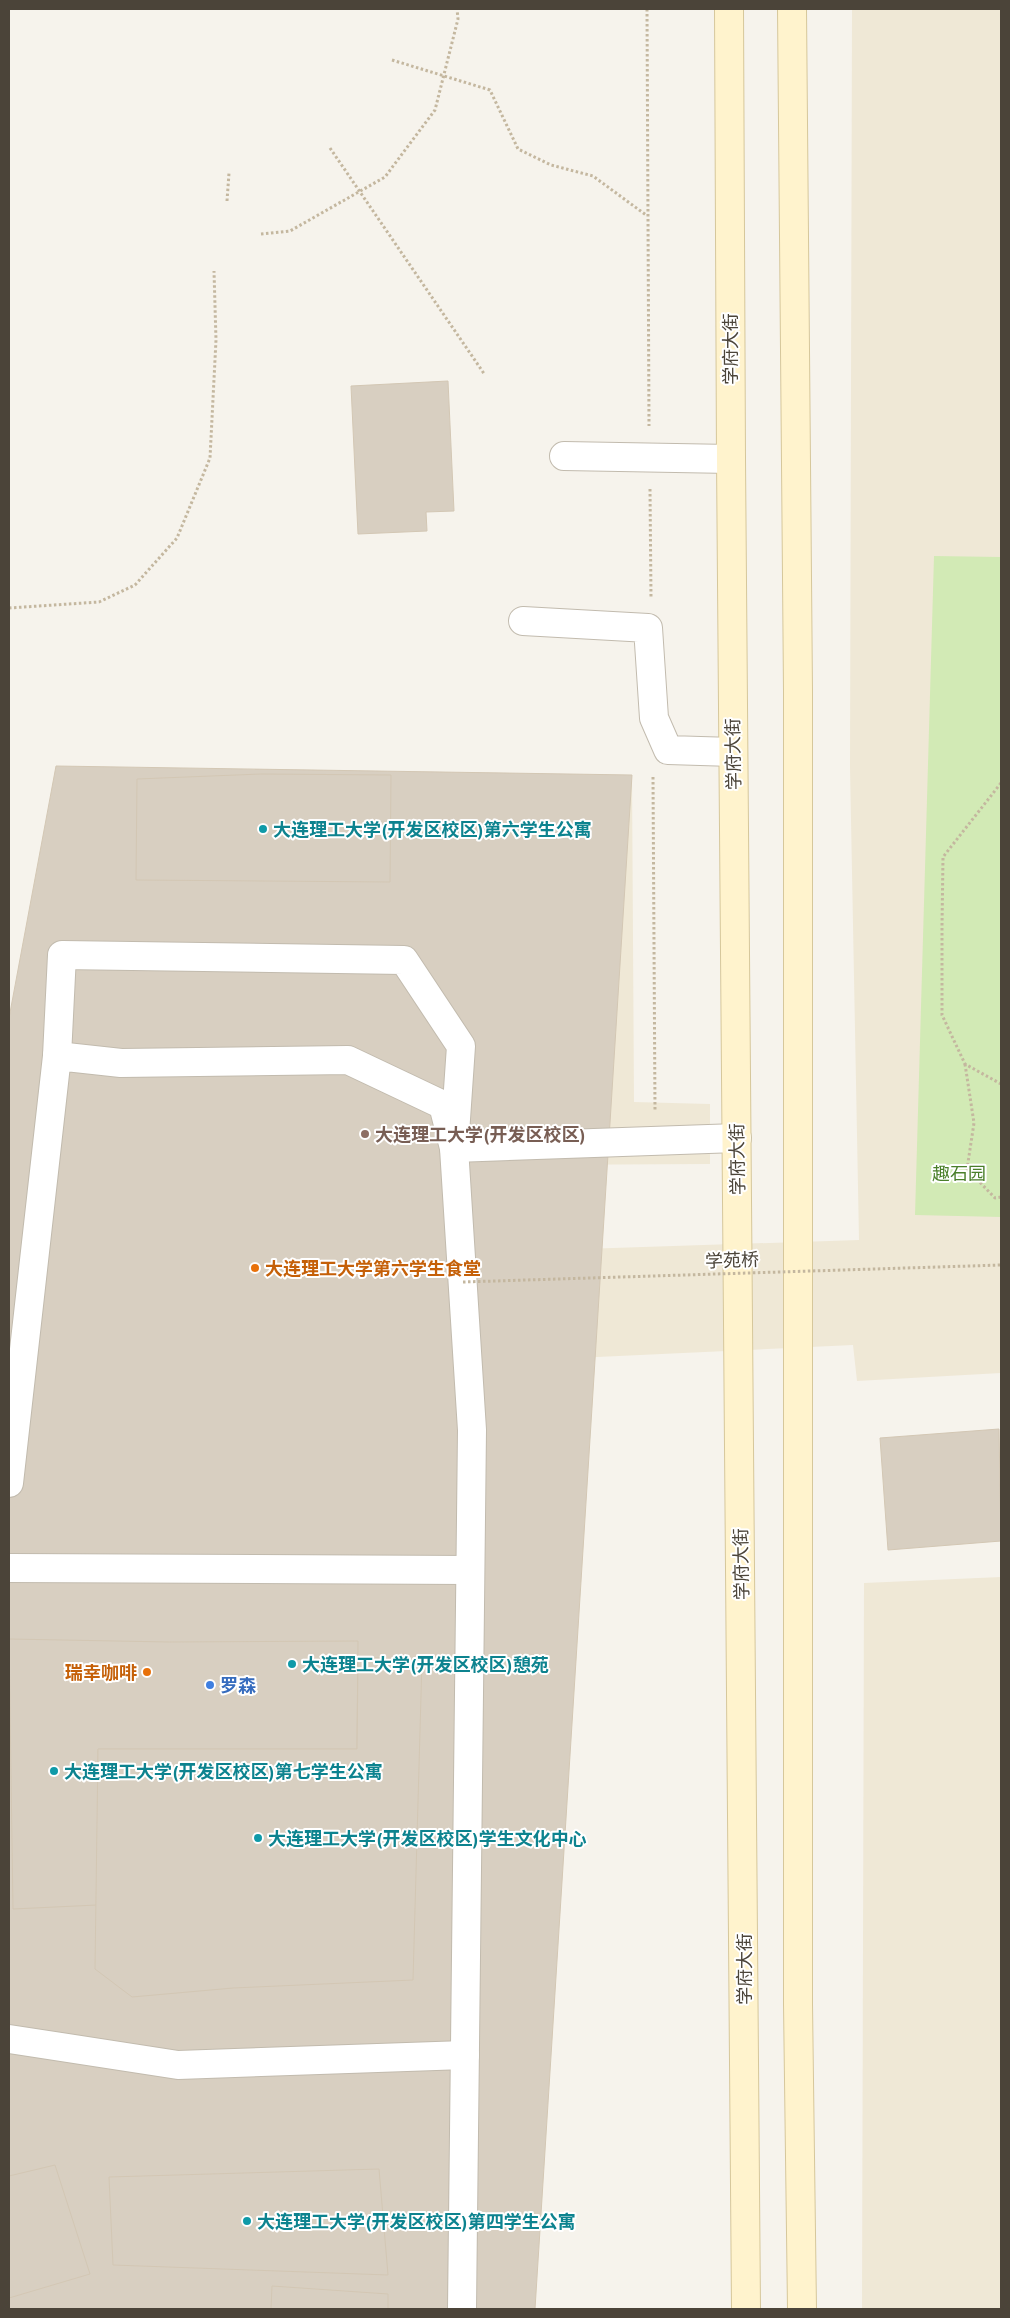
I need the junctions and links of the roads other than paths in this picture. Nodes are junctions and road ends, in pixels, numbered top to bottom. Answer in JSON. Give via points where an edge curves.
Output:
{"nodes":[{"id":1,"x":729,"y":9,"type":"edge"},
{"id":2,"x":792,"y":9,"type":"edge"},
{"id":3,"x":564,"y":456,"type":"dead end"},
{"id":4,"x":731,"y":460,"type":"junction"},
{"id":5,"x":524,"y":621,"type":"dead end"},
{"id":6,"x":733,"y":752,"type":"junction"},
{"id":7,"x":57,"y":1056,"type":"junction"},
{"id":8,"x":737,"y":1138,"type":"junction"},
{"id":9,"x":454,"y":1148,"type":"junction"},
{"id":10,"x":9,"y":1484,"type":"edge"},
{"id":11,"x":9,"y":1568,"type":"edge"},
{"id":12,"x":470,"y":1570,"type":"junction"},
{"id":13,"x":9,"y":2039,"type":"edge"},
{"id":14,"x":465,"y":2055,"type":"junction"},
{"id":15,"x":462,"y":2309,"type":"edge"},
{"id":16,"x":746,"y":2309,"type":"edge"},
{"id":17,"x":802,"y":2309,"type":"edge"}],
"edges":[{"from":1,"to":4,"type":"main road","name":"学府大街"},
{"from":2,"to":17,"type":"main road","via":[[798,691],[798,1984]]},
{"from":3,"to":4,"type":"street"},
{"from":4,"to":6,"type":"main road","name":"学府大街"},
{"from":5,"to":6,"type":"street","via":[[648,628],[654,718],[668,750]]},
{"from":6,"to":8,"type":"main road","name":"学府大街"},
{"from":7,"to":9,"type":"street","via":[[122,1063],[348,1060],[443,1106]]},
{"from":7,"to":9,"type":"street","via":[[62,955],[404,960],[461,1046]]},
{"from":7,"to":10,"type":"street"},
{"from":8,"to":9,"type":"street"},
{"from":8,"to":16,"type":"main road","name":"学府大街"},
{"from":9,"to":12,"type":"street","via":[[472,1430]]},
{"from":11,"to":12,"type":"street"},
{"from":12,"to":14,"type":"street"},
{"from":13,"to":14,"type":"street","via":[[178,2065]]},
{"from":14,"to":15,"type":"street"}]}
